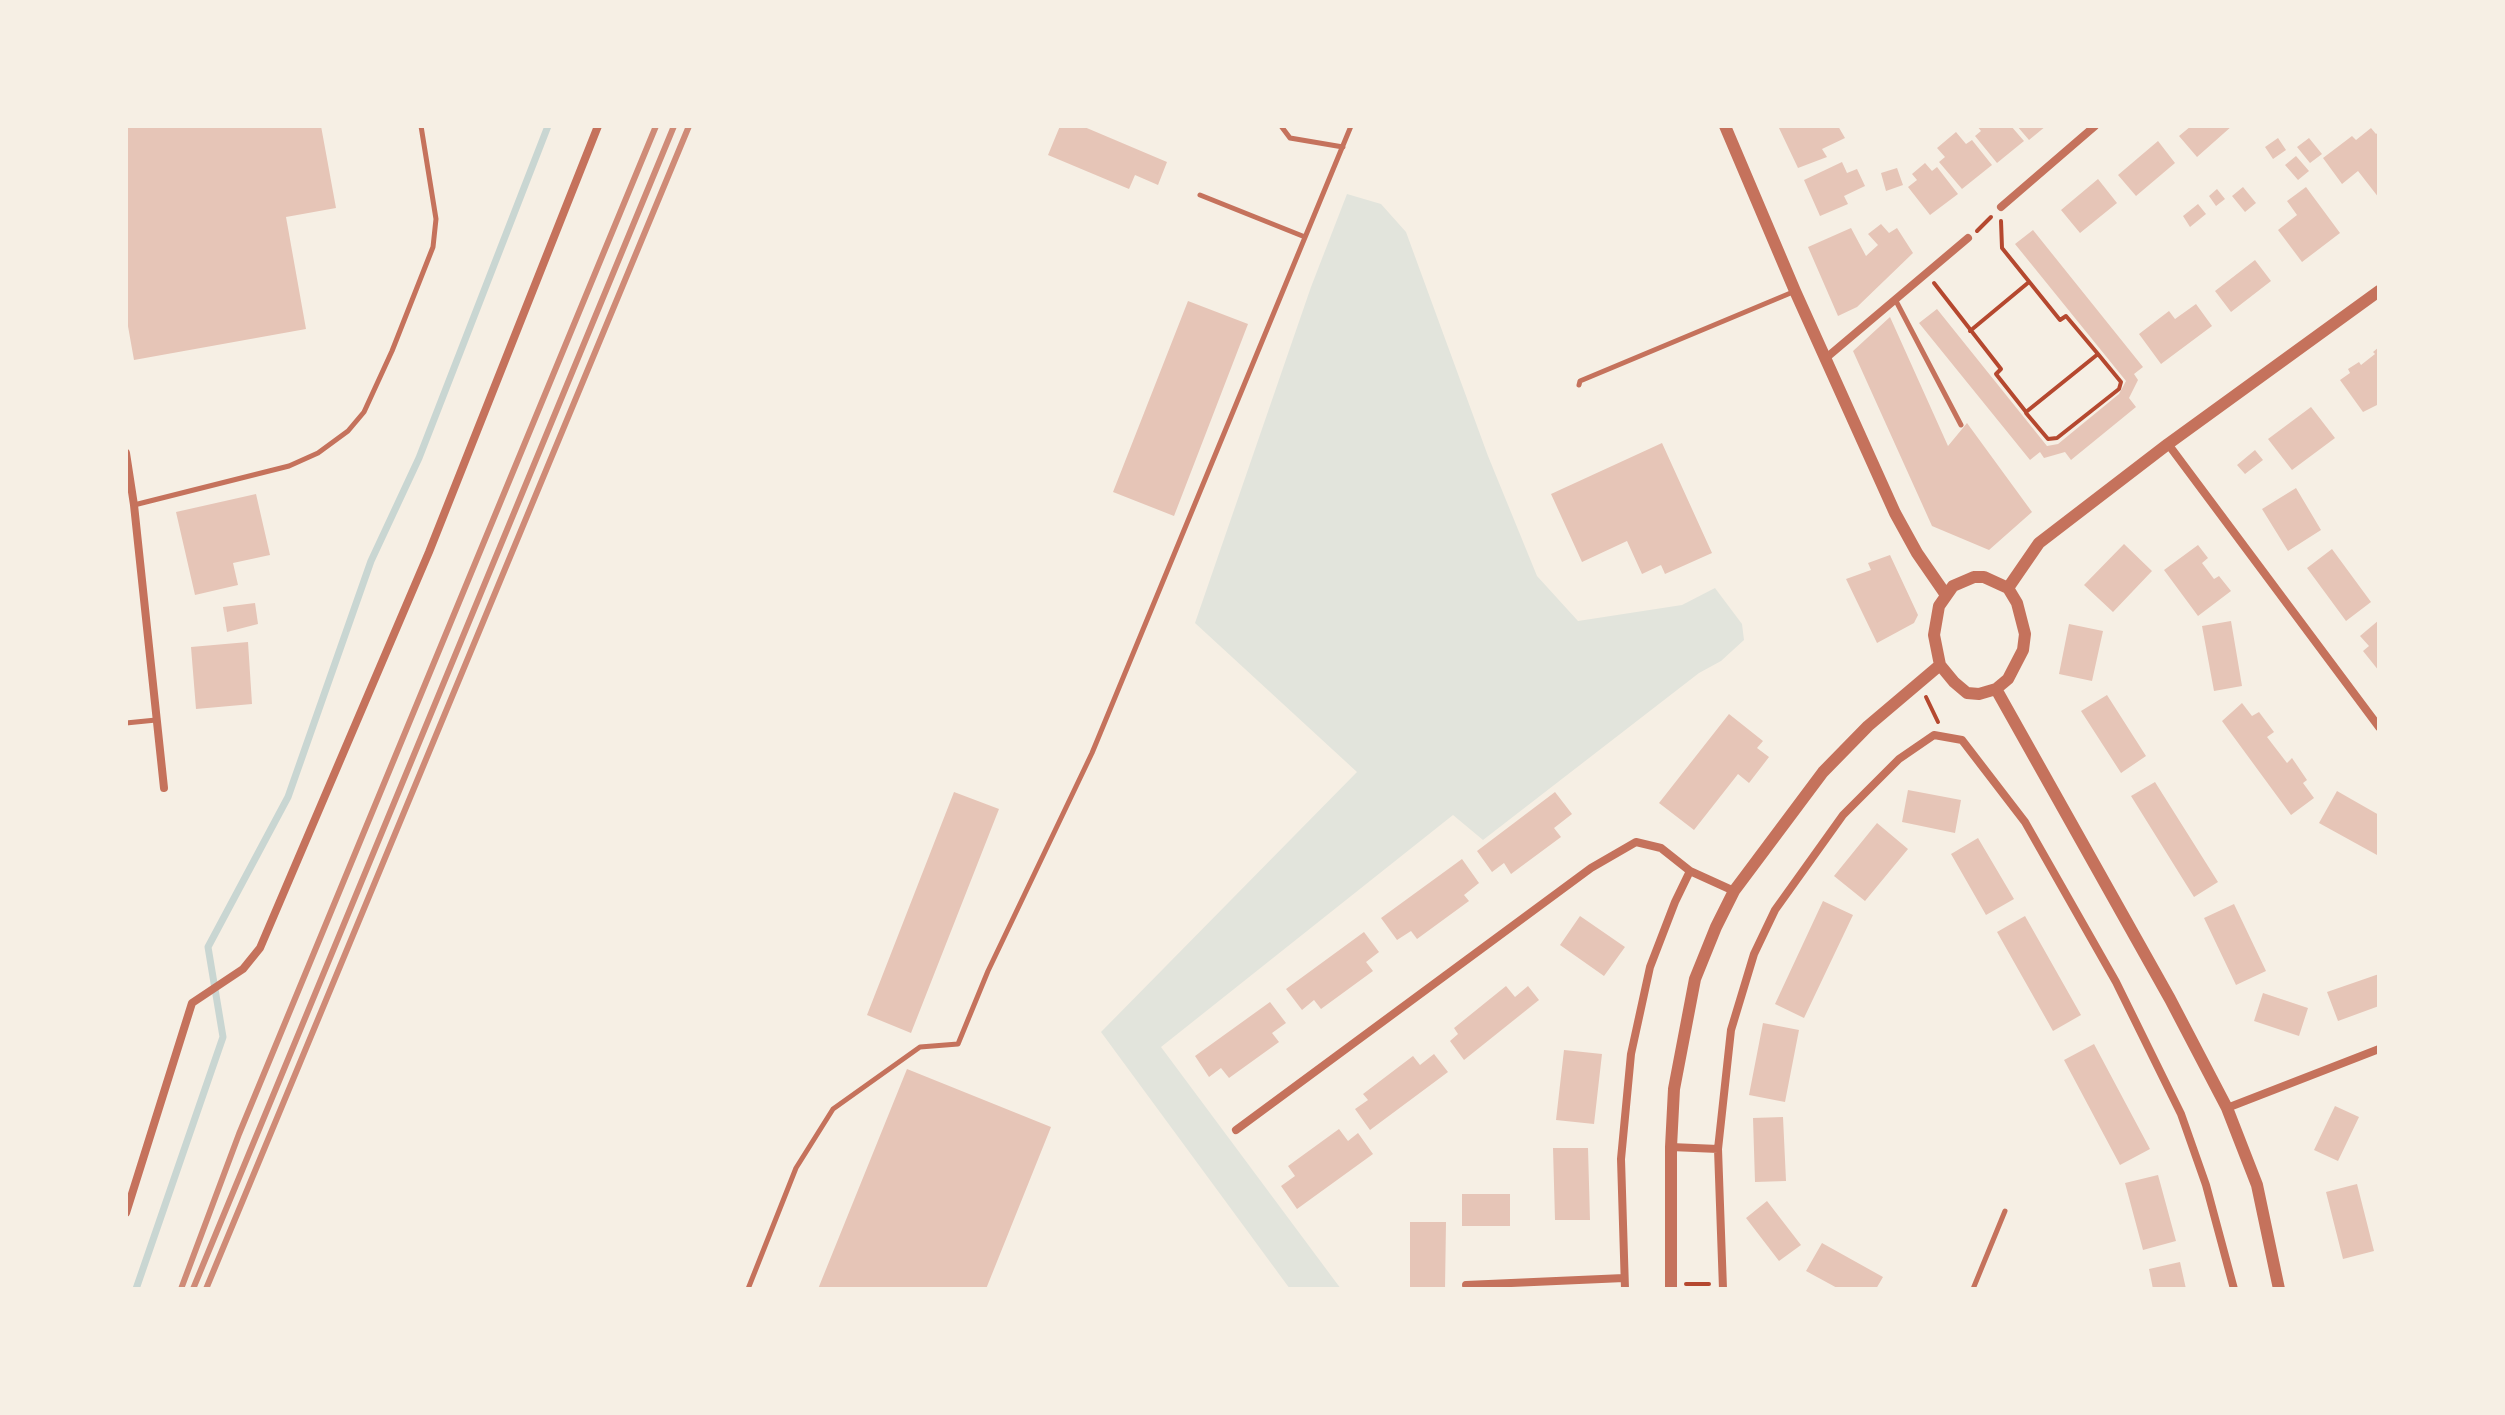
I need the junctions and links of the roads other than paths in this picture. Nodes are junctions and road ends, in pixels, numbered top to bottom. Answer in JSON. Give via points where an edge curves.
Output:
{"nodes":[{"id":1,"x":421,"y":126,"type":"edge"},
{"id":2,"x":598,"y":126,"type":"edge"},
{"id":3,"x":1281,"y":126,"type":"edge"},
{"id":4,"x":1351,"y":126,"type":"edge"},
{"id":5,"x":1725,"y":126,"type":"edge"},
{"id":6,"x":2095,"y":126,"type":"edge"},
{"id":7,"x":1343,"y":147,"type":"junction"},
{"id":8,"x":1200,"y":195,"type":"dead end"},
{"id":9,"x":2001,"y":207,"type":"road end"},
{"id":10,"x":1305,"y":237,"type":"junction"},
{"id":11,"x":1968,"y":238,"type":"road end"},
{"id":12,"x":1795,"y":291,"type":"junction"},
{"id":13,"x":2379,"y":291,"type":"edge"},
{"id":14,"x":1896,"y":301,"type":"junction"},
{"id":15,"x":1826,"y":358,"type":"junction"},
{"id":16,"x":1579,"y":385,"type":"dead end"},
{"id":17,"x":1961,"y":425,"type":"dead end"},
{"id":18,"x":2168,"y":444,"type":"junction"},
{"id":19,"x":126,"y":453,"type":"edge"},
{"id":20,"x":134,"y":505,"type":"junction"},
{"id":21,"x":2008,"y":588,"type":"junction"},
{"id":22,"x":1946,"y":595,"type":"junction"},
{"id":23,"x":1940,"y":665,"type":"junction"},
{"id":24,"x":1996,"y":689,"type":"junction"},
{"id":25,"x":156,"y":720,"type":"junction"},
{"id":26,"x":126,"y":723,"type":"edge"},
{"id":27,"x":2379,"y":727,"type":"edge"},
{"id":28,"x":164,"y":788,"type":"dead end"},
{"id":29,"x":1690,"y":871,"type":"junction"},
{"id":30,"x":1734,"y":891,"type":"junction"},
{"id":31,"x":2379,"y":1049,"type":"edge"},
{"id":32,"x":2227,"y":1108,"type":"junction"},
{"id":33,"x":1236,"y":1130,"type":"dead end"},
{"id":34,"x":1671,"y":1147,"type":"junction"},
{"id":35,"x":1718,"y":1149,"type":"junction"},
{"id":36,"x":2005,"y":1211,"type":"dead end"},
{"id":37,"x":126,"y":1213,"type":"edge"},
{"id":38,"x":1624,"y":1278,"type":"junction"},
{"id":39,"x":1466,"y":1285,"type":"dead end"},
{"id":40,"x":748,"y":1289,"type":"edge"},
{"id":41,"x":1625,"y":1289,"type":"edge"},
{"id":42,"x":1671,"y":1289,"type":"edge"},
{"id":43,"x":1723,"y":1289,"type":"edge"},
{"id":44,"x":1973,"y":1289,"type":"edge"},
{"id":45,"x":2234,"y":1289,"type":"edge"},
{"id":46,"x":2279,"y":1289,"type":"edge"}],
"edges":[{"from":1,"to":20,"type":"lane","via":[[436,219],[433,247],[364,412],[318,453],[289,466]]},
{"from":2,"to":37,"type":"street","via":[[429,552],[260,948],[243,969],[192,1003]]},
{"from":3,"to":7,"type":"lane","via":[[1290,138]]},
{"from":4,"to":7,"type":"lane"},
{"from":5,"to":12,"type":"street"},
{"from":6,"to":9,"type":"street"},
{"from":7,"to":10,"type":"lane"},
{"from":8,"to":10,"type":"lane"},
{"from":10,"to":40,"type":"lane","via":[[1092,753],[958,1044],[920,1047],[833,1109],[796,1168]]},
{"from":11,"to":14,"type":"street"},
{"from":12,"to":15,"type":"street"},
{"from":12,"to":16,"type":"lane"},
{"from":13,"to":18,"type":"street"},
{"from":14,"to":15,"type":"street"},
{"from":14,"to":17,"type":"lane"},
{"from":15,"to":22,"type":"street","via":[[1895,513]]},
{"from":18,"to":21,"type":"street","via":[[2039,543]]},
{"from":18,"to":27,"type":"street"},
{"from":19,"to":20,"type":"street"},
{"from":20,"to":25,"type":"street"},
{"from":21,"to":22,"type":"street","via":[[1974,577]]},
{"from":21,"to":24,"type":"street","via":[[2025,634],[2018,663]]},
{"from":22,"to":23,"type":"street","via":[[1935,619]]},
{"from":23,"to":24,"type":"street","via":[[1967,693]]},
{"from":23,"to":30,"type":"street","via":[[1823,772]]},
{"from":24,"to":32,"type":"street"},
{"from":25,"to":26,"type":"lane"},
{"from":25,"to":28,"type":"street"},
{"from":29,"to":30,"type":"street"},
{"from":29,"to":33,"type":"street","via":[[1661,848],[1636,842],[1591,868]]},
{"from":29,"to":38,"type":"street","via":[[1655,950],[1631,1054],[1621,1159]]},
{"from":30,"to":34,"type":"street","via":[[1695,979],[1674,1089]]},
{"from":31,"to":32,"type":"street"},
{"from":32,"to":46,"type":"street","via":[[2257,1185]]},
{"from":34,"to":35,"type":"street"},
{"from":34,"to":42,"type":"street"},
{"from":35,"to":43,"type":"street"},
{"from":35,"to":45,"type":"street","via":[[1731,1030],[1754,954],[1775,910],[1843,815],[1899,759],[1922,741],[1944,735],[1962,740],[2025,822],[2116,982],[2168,1084],[2206,1185]]},
{"from":36,"to":44,"type":"lane"},
{"from":38,"to":39,"type":"street"},
{"from":38,"to":41,"type":"street"}]}
